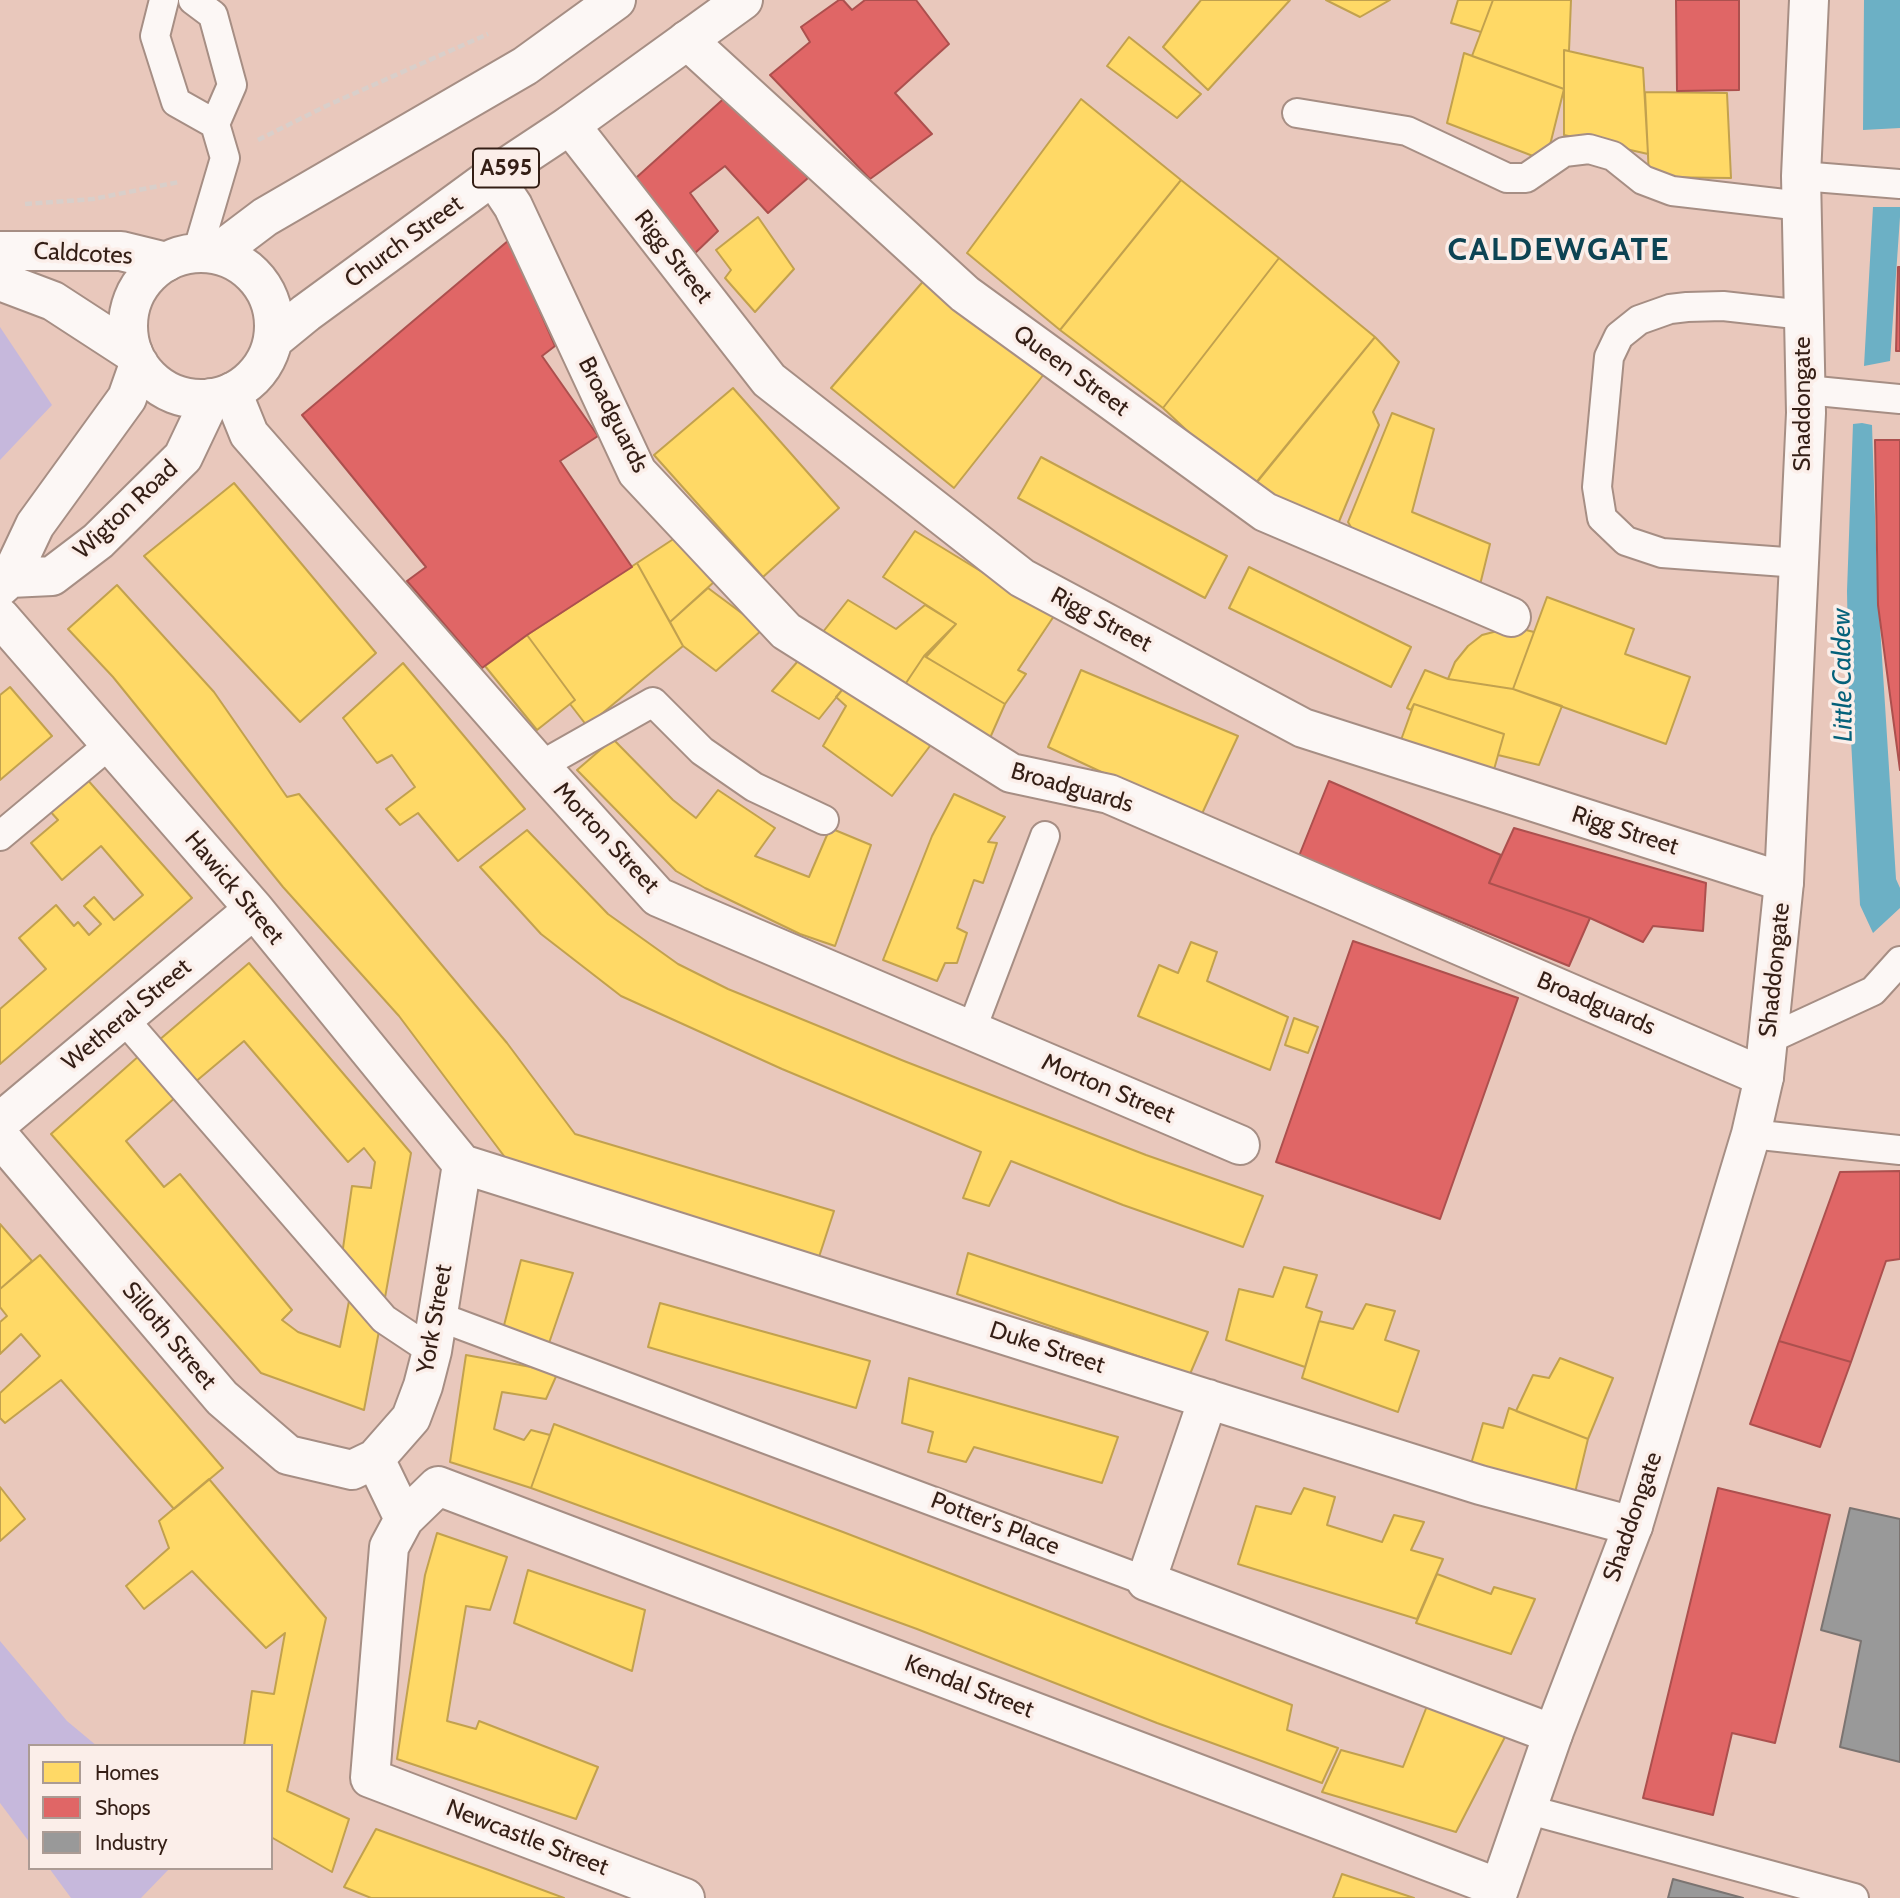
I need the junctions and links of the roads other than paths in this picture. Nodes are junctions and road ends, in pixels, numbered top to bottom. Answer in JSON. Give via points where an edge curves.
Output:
{"nodes":[{"id":1,"x":164,"y":0,"type":"edge"},
{"id":2,"x":193,"y":0,"type":"edge"},
{"id":3,"x":743,"y":0,"type":"edge"},
{"id":4,"x":1809,"y":0,"type":"edge"},
{"id":5,"x":599,"y":7,"type":"edge"},
{"id":6,"x":687,"y":40,"type":"junction"},
{"id":7,"x":1297,"y":113,"type":"dead end"},
{"id":8,"x":215,"y":124,"type":"junction"},
{"id":9,"x":570,"y":125,"type":"junction"},
{"id":10,"x":493,"y":176,"type":"junction"},
{"id":11,"x":1900,"y":184,"type":"edge"},
{"id":12,"x":1802,"y":191,"type":"junction"},
{"id":13,"x":0,"y":251,"type":"edge"},
{"id":14,"x":193,"y":256,"type":"junction"},
{"id":15,"x":0,"y":281,"type":"edge"},
{"id":16,"x":1804,"y":315,"type":"junction"},
{"id":17,"x":273,"y":340,"type":"junction"},
{"id":18,"x":136,"y":359,"type":"junction"},
{"id":19,"x":1806,"y":390,"type":"junction"},
{"id":20,"x":221,"y":395,"type":"junction"},
{"id":21,"x":1900,"y":399,"type":"edge"},
{"id":22,"x":1799,"y":564,"type":"junction"},
{"id":23,"x":5,"y":582,"type":"edge"},
{"id":24,"x":0,"y":617,"type":"edge"},
{"id":25,"x":1511,"y":617,"type":"dead end"},
{"id":26,"x":110,"y":744,"type":"junction"},
{"id":27,"x":540,"y":766,"type":"junction"},
{"id":28,"x":824,"y":820,"type":"dead end"},
{"id":29,"x":0,"y":836,"type":"edge"},
{"id":30,"x":1045,"y":836,"type":"dead end"},
{"id":31,"x":1784,"y":882,"type":"junction"},
{"id":32,"x":254,"y":909,"type":"junction"},
{"id":33,"x":1900,"y":961,"type":"edge"},
{"id":34,"x":123,"y":1018,"type":"junction"},
{"id":35,"x":971,"y":1031,"type":"junction"},
{"id":36,"x":1769,"y":1039,"type":"junction"},
{"id":37,"x":1764,"y":1077,"type":"junction"},
{"id":38,"x":0,"y":1122,"type":"edge"},
{"id":39,"x":1751,"y":1134,"type":"junction"},
{"id":40,"x":0,"y":1138,"type":"edge"},
{"id":41,"x":1240,"y":1145,"type":"dead end"},
{"id":42,"x":1900,"y":1150,"type":"edge"},
{"id":43,"x":462,"y":1164,"type":"junction"},
{"id":44,"x":434,"y":1333,"type":"junction"},
{"id":45,"x":1208,"y":1399,"type":"junction"},
{"id":46,"x":375,"y":1459,"type":"junction"},
{"id":47,"x":404,"y":1519,"type":"junction"},
{"id":48,"x":1633,"y":1527,"type":"junction"},
{"id":49,"x":1146,"y":1581,"type":"junction"},
{"id":50,"x":1553,"y":1734,"type":"junction"},
{"id":51,"x":1527,"y":1809,"type":"junction"},
{"id":52,"x":1497,"y":1893,"type":"edge"},
{"id":53,"x":685,"y":1898,"type":"edge"},
{"id":54,"x":1854,"y":1898,"type":"edge"}],
"edges":[{"from":1,"to":8,"type":"lane","via":[[155,36],[176,103]]},
{"from":2,"to":8,"type":"lane","via":[[213,15],[232,85]]},
{"from":3,"to":6,"type":"street","name":"Church Street","number":"A595"},
{"from":4,"to":12,"type":"street","name":"Shaddongate"},
{"from":5,"to":14,"type":"street","via":[[525,66],[478,96]]},
{"from":6,"to":9,"type":"street","name":"Church Street","number":"A595"},
{"from":6,"to":25,"type":"street","name":"Queen Street","via":[[965,294],[1265,512]]},
{"from":7,"to":12,"type":"lane","via":[[1407,131],[1507,178],[1526,178],[1564,152],[1590,149],[1613,156],[1643,180],[1672,191]]},
{"from":8,"to":14,"type":"lane","via":[[225,158]]},
{"from":9,"to":10,"type":"street","name":"Church Street","number":"A595"},
{"from":9,"to":31,"type":"street","name":"Rigg Street","via":[[769,380],[1022,578],[1303,728]]},
{"from":10,"to":17,"type":"street","name":"Church Street","number":"A595"},
{"from":10,"to":37,"type":"street","name":"Broadguards","via":[[513,205],[637,472],[786,631],[1011,773],[1108,794]]},
{"from":11,"to":12,"type":"lane"},
{"from":12,"to":16,"type":"street","name":"Shaddongate"},
{"from":13,"to":14,"type":"street","name":"Caldcotes"},
{"from":14,"to":17,"type":"street","via":[[237,262],[255,276],[268,295],[274,317]]},
{"from":14,"to":18,"type":"street","via":[[149,274],[137,292],[128,333]]},
{"from":15,"to":18,"type":"street","name":"Caldcotes","via":[[53,301]]},
{"from":16,"to":19,"type":"street","name":"Shaddongate"},
{"from":16,"to":22,"type":"lane","via":[[1687,307],[1639,320],[1629,328],[1609,357],[1597,487],[1602,518],[1626,541],[1662,553]]},
{"from":17,"to":20,"type":"street","via":[[268,357],[247,383]]},
{"from":18,"to":20,"type":"street","via":[[153,381],[170,392],[190,398]]},
{"from":18,"to":23,"type":"street","name":"Wigton Road","via":[[127,398],[35,525]]},
{"from":19,"to":21,"type":"lane"},
{"from":19,"to":22,"type":"street","name":"Shaddongate"},
{"from":20,"to":23,"type":"street","name":"Wigton Road","via":[[183,457],[98,541],[52,576]]},
{"from":20,"to":27,"type":"street","name":"Morton Street","via":[[249,434]]},
{"from":22,"to":31,"type":"street","name":"Shaddongate"},
{"from":24,"to":26,"type":"street","name":"Hawick Street"},
{"from":26,"to":29,"type":"lane"},
{"from":26,"to":32,"type":"street","name":"Hawick Street"},
{"from":27,"to":28,"type":"lane","via":[[653,702],[702,751],[754,787]]},
{"from":27,"to":35,"type":"street","name":"Morton Street","via":[[657,897]]},
{"from":30,"to":35,"type":"lane"},
{"from":31,"to":36,"type":"street","name":"Shaddongate"},
{"from":32,"to":34,"type":"street","name":"Wetheral Street"},
{"from":32,"to":43,"type":"street","name":"Hawick Street"},
{"from":33,"to":36,"type":"lane","via":[[1873,991]]},
{"from":34,"to":38,"type":"street","name":"Wetheral Street"},
{"from":34,"to":44,"type":"lane","name":"Potter's Place","via":[[384,1319]]},
{"from":35,"to":41,"type":"street","name":"Morton Street"},
{"from":36,"to":37,"type":"street","name":"Shaddongate"},
{"from":37,"to":39,"type":"street","name":"Shaddongate"},
{"from":39,"to":42,"type":"lane"},
{"from":39,"to":48,"type":"street","name":"Shaddongate"},
{"from":40,"to":46,"type":"street","name":"Silloth Street","via":[[222,1398],[269,1439],[288,1455],[352,1470]]},
{"from":43,"to":44,"type":"street","name":"York Street"},
{"from":43,"to":45,"type":"street","name":"Duke Street"},
{"from":44,"to":46,"type":"street","name":"York Street","via":[[411,1418]]},
{"from":44,"to":49,"type":"lane","name":"Potter's Place"},
{"from":45,"to":48,"type":"street","name":"Duke Street","via":[[1480,1485]]},
{"from":45,"to":49,"type":"street"},
{"from":46,"to":47,"type":"street"},
{"from":47,"to":52,"type":"street","name":"Kendal Street","via":[[438,1486]]},
{"from":47,"to":53,"type":"street","name":"Newcastle Street","via":[[389,1547],[370,1778]]},
{"from":48,"to":50,"type":"street","name":"Shaddongate"},
{"from":49,"to":50,"type":"street","name":"Potter's Place"},
{"from":50,"to":51,"type":"street","name":"Shaddongate"},
{"from":51,"to":52,"type":"street","name":"Shaddongate"},
{"from":51,"to":54,"type":"lane"}]}
